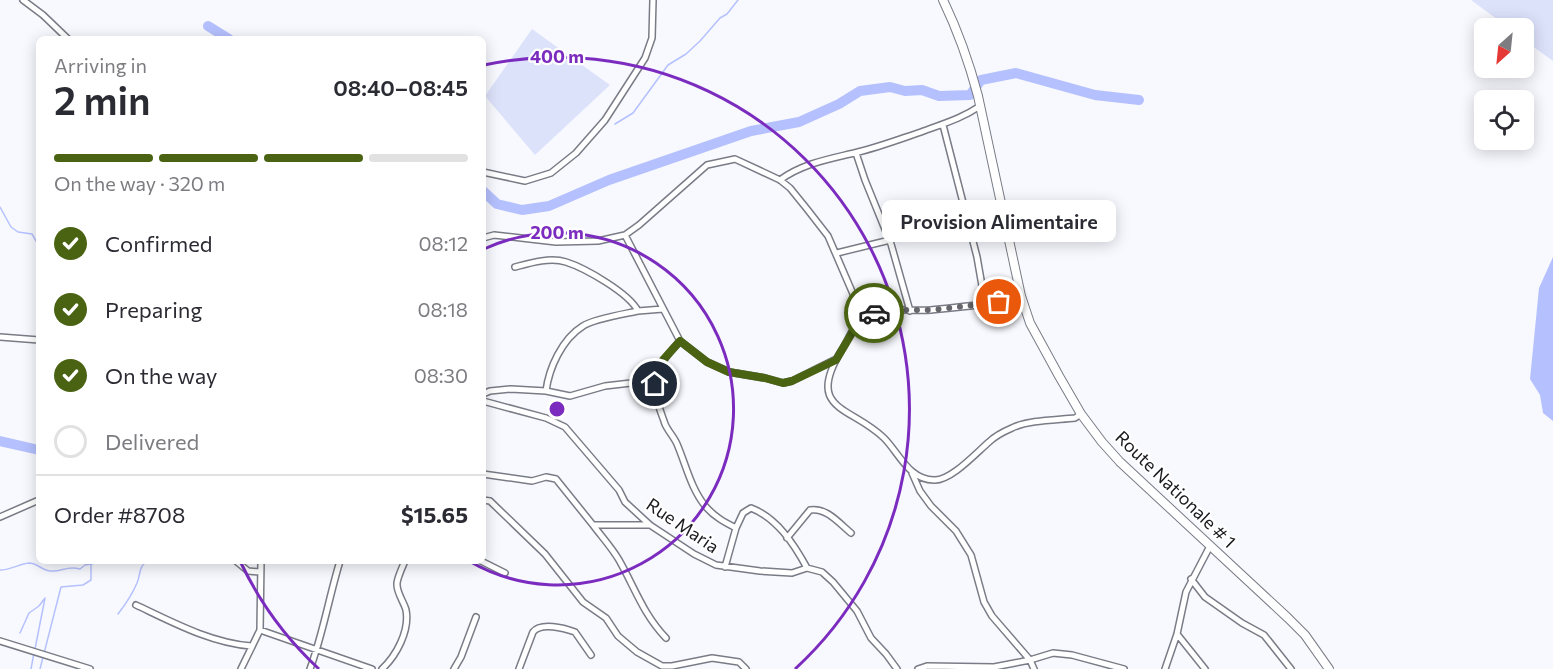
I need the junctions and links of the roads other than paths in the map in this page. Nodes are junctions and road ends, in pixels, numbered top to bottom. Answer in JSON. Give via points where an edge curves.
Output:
{"nodes":[{"id":1,"x":22,"y":0,"type":"edge"},
{"id":2,"x":652,"y":0,"type":"edge"},
{"id":3,"x":943,"y":0,"type":"edge"},
{"id":4,"x":65,"y":36,"type":"edge"},
{"id":5,"x":980,"y":106,"type":"junction"},
{"id":6,"x":943,"y":125,"type":"junction"},
{"id":7,"x":856,"y":153,"type":"junction"},
{"id":8,"x":486,"y":173,"type":"edge"},
{"id":9,"x":780,"y":180,"type":"junction"},
{"id":10,"x":625,"y":235,"type":"junction"},
{"id":11,"x":486,"y":237,"type":"edge"},
{"id":12,"x":890,"y":240,"type":"junction"},
{"id":13,"x":837,"y":254,"type":"junction"},
{"id":14,"x":515,"y":267,"type":"dead end"},
{"id":15,"x":1022,"y":299,"type":"junction"},
{"id":16,"x":985,"y":303,"type":"junction"},
{"id":17,"x":663,"y":309,"type":"junction"},
{"id":18,"x":638,"y":311,"type":"junction"},
{"id":19,"x":909,"y":311,"type":"junction"},
{"id":20,"x":863,"y":317,"type":"junction"},
{"id":21,"x":0,"y":337,"type":"edge"},
{"id":22,"x":36,"y":340,"type":"edge"},
{"id":23,"x":680,"y":341,"type":"junction"},
{"id":24,"x":836,"y":360,"type":"junction"},
{"id":25,"x":661,"y":365,"type":"junction"},
{"id":26,"x":546,"y":391,"type":"junction"},
{"id":27,"x":486,"y":393,"type":"edge"},
{"id":28,"x":486,"y":402,"type":"edge"},
{"id":29,"x":1081,"y":414,"type":"junction"},
{"id":30,"x":912,"y":473,"type":"junction"},
{"id":31,"x":486,"y":474,"type":"edge"},
{"id":32,"x":486,"y":500,"type":"edge"},
{"id":33,"x":36,"y":501,"type":"edge"},
{"id":34,"x":0,"y":517,"type":"edge"},
{"id":35,"x":593,"y":525,"type":"junction"},
{"id":36,"x":650,"y":525,"type":"junction"},
{"id":37,"x":736,"y":528,"type":"junction"},
{"id":38,"x":851,"y":533,"type":"dead end"},
{"id":39,"x":787,"y":538,"type":"junction"},
{"id":40,"x":1210,"y":546,"type":"junction"},
{"id":41,"x":240,"y":564,"type":"edge"},
{"id":42,"x":261,"y":564,"type":"edge"},
{"id":43,"x":339,"y":564,"type":"edge"},
{"id":44,"x":404,"y":564,"type":"edge"},
{"id":45,"x":486,"y":564,"type":"edge"},
{"id":46,"x":725,"y":567,"type":"junction"},
{"id":47,"x":807,"y":568,"type":"junction"},
{"id":48,"x":260,"y":572,"type":"junction"},
{"id":49,"x":505,"y":573,"type":"dead end"},
{"id":50,"x":1191,"y":579,"type":"junction"},
{"id":51,"x":136,"y":605,"type":"dead end"},
{"id":52,"x":476,"y":617,"type":"dead end"},
{"id":53,"x":260,"y":630,"type":"junction"},
{"id":54,"x":1177,"y":634,"type":"junction"},
{"id":55,"x":666,"y":638,"type":"dead end"},
{"id":56,"x":0,"y":641,"type":"edge"},
{"id":57,"x":252,"y":646,"type":"junction"},
{"id":58,"x":317,"y":650,"type":"junction"},
{"id":59,"x":591,"y":655,"type":"dead end"},
{"id":60,"x":1030,"y":660,"type":"junction"},
{"id":61,"x":90,"y":669,"type":"edge"},
{"id":62,"x":241,"y":669,"type":"edge"},
{"id":63,"x":310,"y":669,"type":"edge"},
{"id":64,"x":372,"y":669,"type":"edge"},
{"id":65,"x":382,"y":669,"type":"edge"},
{"id":66,"x":454,"y":669,"type":"edge"},
{"id":67,"x":519,"y":669,"type":"edge"},
{"id":68,"x":746,"y":669,"type":"edge"},
{"id":69,"x":897,"y":669,"type":"edge"},
{"id":70,"x":918,"y":669,"type":"edge"},
{"id":71,"x":1034,"y":669,"type":"edge"},
{"id":72,"x":1124,"y":669,"type":"edge"},
{"id":73,"x":1165,"y":669,"type":"edge"},
{"id":74,"x":1205,"y":669,"type":"edge"},
{"id":75,"x":1291,"y":669,"type":"edge"},
{"id":76,"x":1329,"y":669,"type":"edge"}],
"edges":[{"from":1,"to":4,"type":"street"},
{"from":2,"to":8,"type":"street","via":[[652,38],[645,58],[605,120],[576,153],[551,173],[525,181]]},
{"from":3,"to":5,"type":"main road","name":"Route Nationale # 1","via":[[970,66]]},
{"from":5,"to":6,"type":"street"},
{"from":5,"to":15,"type":"main road","name":"Route Nationale # 1"},
{"from":6,"to":7,"type":"street"},
{"from":6,"to":16,"type":"street"},
{"from":7,"to":9,"type":"street","via":[[813,163]]},
{"from":7,"to":12,"type":"street"},
{"from":9,"to":10,"type":"street","via":[[735,159],[707,165]]},
{"from":9,"to":13,"type":"street","via":[[828,236]]},
{"from":10,"to":11,"type":"street","via":[[598,241],[556,242]]},
{"from":10,"to":17,"type":"street"},
{"from":12,"to":13,"type":"street"},
{"from":12,"to":19,"type":"street"},
{"from":13,"to":20,"type":"street"},
{"from":14,"to":18,"type":"street","via":[[565,261],[611,284]]},
{"from":15,"to":16,"type":"street"},
{"from":15,"to":29,"type":"main road","name":"Route Nationale # 1","via":[[1033,328]]},
{"from":16,"to":19,"type":"street"},
{"from":17,"to":18,"type":"street"},
{"from":17,"to":23,"type":"street"},
{"from":18,"to":26,"type":"street","via":[[584,325],[574,332],[549,371]]},
{"from":19,"to":20,"type":"street","via":[[879,310]]},
{"from":20,"to":24,"type":"street"},
{"from":21,"to":22,"type":"street"},
{"from":23,"to":24,"type":"street","via":[[707,362],[729,372],[783,383]]},
{"from":23,"to":25,"type":"street"},
{"from":24,"to":30,"type":"street","via":[[827,382],[832,400],[843,412],[878,432]]},
{"from":25,"to":26,"type":"street","via":[[631,383],[570,396]]},
{"from":25,"to":37,"type":"street","via":[[656,396],[666,425],[705,505],[718,519]]},
{"from":26,"to":27,"type":"street"},
{"from":28,"to":36,"type":"street","name":"Rue Maria","via":[[565,427],[625,502]]},
{"from":29,"to":30,"type":"street","via":[[1015,426],[989,441],[943,478],[934,480]]},
{"from":29,"to":40,"type":"main road","name":"Route Nationale # 1","via":[[1120,462]]},
{"from":30,"to":60,"type":"street","via":[[920,491],[957,531],[971,555],[984,602],[992,616]]},
{"from":31,"to":35,"type":"street","via":[[532,481],[556,479]]},
{"from":32,"to":68,"type":"street","via":[[532,541],[583,602],[597,610],[618,636],[638,652],[662,666],[712,658],[739,662]]},
{"from":33,"to":34,"type":"street"},
{"from":35,"to":36,"type":"street"},
{"from":35,"to":55,"type":"street","via":[[620,560],[654,625]]},
{"from":36,"to":46,"type":"street","name":"Rue Maria","via":[[694,554]]},
{"from":37,"to":39,"type":"street","via":[[743,513],[752,508],[765,513]]},
{"from":37,"to":46,"type":"street"},
{"from":38,"to":39,"type":"street","via":[[824,511],[814,508]]},
{"from":39,"to":47,"type":"street"},
{"from":40,"to":50,"type":"street"},
{"from":40,"to":76,"type":"main road","name":"Route Nationale # 1","via":[[1305,635]]},
{"from":41,"to":48,"type":"street","via":[[248,571]]},
{"from":42,"to":48,"type":"street"},
{"from":43,"to":58,"type":"street"},
{"from":44,"to":65,"type":"street","via":[[397,585],[406,610],[406,625]]},
{"from":45,"to":49,"type":"street"},
{"from":46,"to":47,"type":"street","name":"Rue Maria","via":[[792,573]]},
{"from":47,"to":69,"type":"street","via":[[822,572],[833,582]]},
{"from":48,"to":53,"type":"street"},
{"from":50,"to":54,"type":"street"},
{"from":50,"to":75,"type":"street","via":[[1205,597],[1264,635]]},
{"from":51,"to":57,"type":"street","via":[[197,632],[234,645]]},
{"from":52,"to":66,"type":"street"},
{"from":53,"to":57,"type":"street"},
{"from":53,"to":58,"type":"street"},
{"from":54,"to":73,"type":"street"},
{"from":54,"to":74,"type":"street"},
{"from":56,"to":61,"type":"street"},
{"from":57,"to":62,"type":"street"},
{"from":58,"to":63,"type":"street"},
{"from":58,"to":64,"type":"street"},
{"from":59,"to":67,"type":"street","via":[[575,632],[544,626],[532,632]]},
{"from":60,"to":70,"type":"street","via":[[994,668]]},
{"from":60,"to":71,"type":"street"},
{"from":60,"to":72,"type":"street","via":[[1053,652]]}]}
